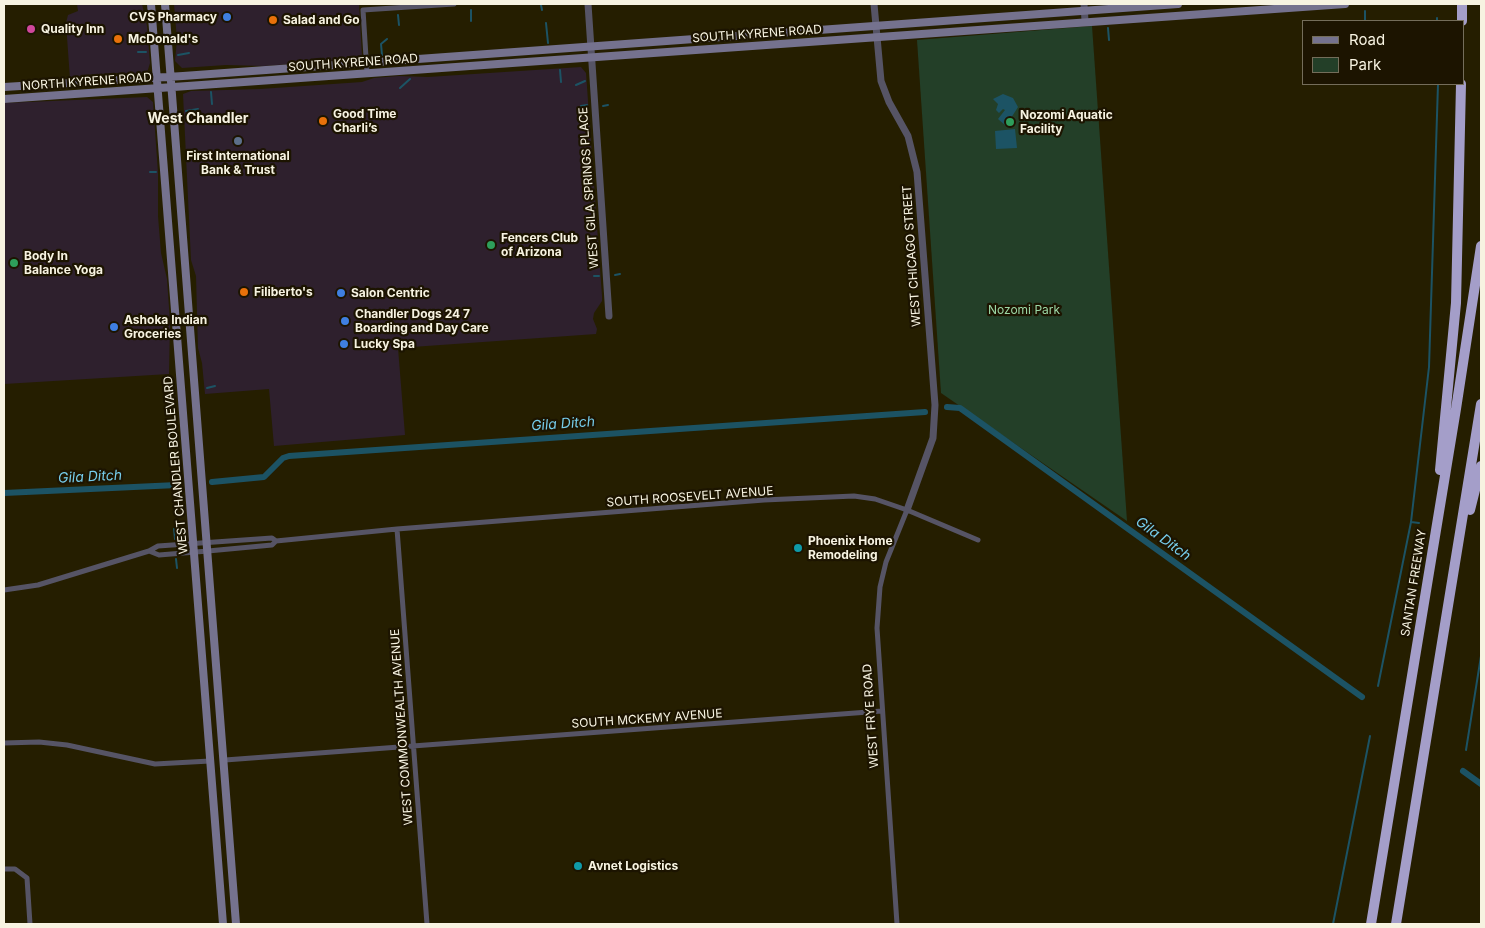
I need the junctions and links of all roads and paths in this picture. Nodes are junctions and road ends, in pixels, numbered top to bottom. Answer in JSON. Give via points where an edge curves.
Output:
{"nodes":[{"id":1,"x":151,"y":4,"type":"edge"},
{"id":2,"x":165,"y":4,"type":"edge"},
{"id":3,"x":454,"y":4,"type":"edge"},
{"id":4,"x":588,"y":4,"type":"edge"},
{"id":5,"x":874,"y":4,"type":"edge"},
{"id":6,"x":1178,"y":4,"type":"edge"},
{"id":7,"x":1345,"y":4,"type":"edge"},
{"id":8,"x":1462,"y":4,"type":"edge"},
{"id":9,"x":1316,"y":5,"type":"edge"},
{"id":10,"x":398,"y":6,"type":"edge"},
{"id":11,"x":1084,"y":8,"type":"edge"},
{"id":12,"x":1462,"y":20,"type":"edge"},
{"id":13,"x":1085,"y":21,"type":"junction"},
{"id":14,"x":876,"y":26,"type":"junction"},
{"id":15,"x":877,"y":37,"type":"junction"},
{"id":16,"x":591,"y":47,"type":"junction"},
{"id":17,"x":591,"y":58,"type":"junction"},
{"id":18,"x":367,"y":63,"type":"junction"},
{"id":19,"x":273,"y":70,"type":"junction"},
{"id":20,"x":367,"y":73,"type":"junction"},
{"id":21,"x":171,"y":77,"type":"junction"},
{"id":22,"x":157,"y":78,"type":"junction"},
{"id":23,"x":295,"y":79,"type":"junction"},
{"id":24,"x":1461,"y":85,"type":"edge"},
{"id":25,"x":4,"y":87,"type":"edge"},
{"id":26,"x":172,"y":88,"type":"junction"},
{"id":27,"x":158,"y":89,"type":"junction"},
{"id":28,"x":4,"y":99,"type":"edge"},
{"id":29,"x":1481,"y":246,"type":"edge"},
{"id":30,"x":609,"y":316,"type":"dead end"},
{"id":31,"x":1481,"y":404,"type":"edge"},
{"id":32,"x":1481,"y":466,"type":"edge"},
{"id":33,"x":907,"y":510,"type":"junction"},
{"id":34,"x":397,"y":529,"type":"junction"},
{"id":35,"x":1435,"y":531,"type":"junction"},
{"id":36,"x":978,"y":540,"type":"dead end"},
{"id":37,"x":207,"y":547,"type":"junction"},
{"id":38,"x":194,"y":548,"type":"junction"},
{"id":39,"x":149,"y":552,"type":"junction"},
{"id":40,"x":1455,"y":566,"type":"junction"},
{"id":41,"x":4,"y":590,"type":"edge"},
{"id":42,"x":882,"y":711,"type":"junction"},
{"id":43,"x":4,"y":743,"type":"edge"},
{"id":44,"x":413,"y":747,"type":"junction"},
{"id":45,"x":225,"y":760,"type":"junction"},
{"id":46,"x":210,"y":761,"type":"junction"},
{"id":47,"x":4,"y":869,"type":"edge"},
{"id":48,"x":30,"y":924,"type":"edge"},
{"id":49,"x":223,"y":924,"type":"edge"},
{"id":50,"x":236,"y":924,"type":"edge"},
{"id":51,"x":427,"y":924,"type":"edge"},
{"id":52,"x":898,"y":924,"type":"edge"},
{"id":53,"x":1371,"y":924,"type":"edge"},
{"id":54,"x":1396,"y":924,"type":"edge"}],
"edges":[{"from":1,"to":22,"type":"main road","name":"WEST CHANDLER BOULEVARD"},
{"from":2,"to":21,"type":"main road","name":"WEST CHANDLER BOULEVARD"},
{"from":3,"to":10,"type":"street"},
{"from":4,"to":16,"type":"street","name":"WEST GILA SPRINGS PLACE"},
{"from":5,"to":14,"type":"street","name":"WEST CHICAGO STREET"},
{"from":6,"to":11,"type":"main road","name":"SOUTH KYRENE ROAD"},
{"from":7,"to":9,"type":"main road","name":"SOUTH KYRENE ROAD"},
{"from":8,"to":12,"type":"highway"},
{"from":9,"to":13,"type":"main road","name":"SOUTH KYRENE ROAD"},
{"from":10,"to":18,"type":"street","via":[[363,10]]},
{"from":11,"to":13,"type":"street"},
{"from":11,"to":14,"type":"main road","name":"SOUTH KYRENE ROAD"},
{"from":13,"to":15,"type":"main road","name":"SOUTH KYRENE ROAD"},
{"from":14,"to":15,"type":"street","name":"WEST CHICAGO STREET"},
{"from":14,"to":16,"type":"main road","name":"SOUTH KYRENE ROAD"},
{"from":15,"to":17,"type":"main road","name":"SOUTH KYRENE ROAD"},
{"from":15,"to":33,"type":"street","name":"WEST CHICAGO STREET","via":[[881,81],[908,136],[917,172],[935,405],[933,438]]},
{"from":16,"to":17,"type":"street","name":"WEST GILA SPRINGS PLACE"},
{"from":16,"to":18,"type":"main road","name":"SOUTH KYRENE ROAD"},
{"from":17,"to":20,"type":"main road","name":"SOUTH KYRENE ROAD"},
{"from":17,"to":30,"type":"street","name":"WEST GILA SPRINGS PLACE"},
{"from":18,"to":19,"type":"main road","name":"SOUTH KYRENE ROAD"},
{"from":18,"to":20,"type":"street"},
{"from":19,"to":21,"type":"main road","name":"SOUTH KYRENE ROAD"},
{"from":19,"to":23,"type":"main road","via":[[287,73]]},
{"from":20,"to":23,"type":"main road","name":"SOUTH KYRENE ROAD"},
{"from":21,"to":22,"type":"main road","name":"NORTH KYRENE ROAD"},
{"from":21,"to":26,"type":"main road","name":"WEST CHANDLER BOULEVARD"},
{"from":22,"to":25,"type":"main road","name":"NORTH KYRENE ROAD"},
{"from":22,"to":27,"type":"main road","name":"WEST CHANDLER BOULEVARD"},
{"from":23,"to":26,"type":"main road","name":"SOUTH KYRENE ROAD"},
{"from":24,"to":35,"type":"highway","via":[[1456,303]]},
{"from":26,"to":27,"type":"main road","name":"NORTH KYRENE ROAD"},
{"from":26,"to":37,"type":"main road","name":"WEST CHANDLER BOULEVARD"},
{"from":27,"to":28,"type":"main road","name":"NORTH KYRENE ROAD"},
{"from":27,"to":38,"type":"main road","name":"WEST CHANDLER BOULEVARD"},
{"from":29,"to":35,"type":"highway","name":"SANTAN FREEWAY"},
{"from":31,"to":40,"type":"highway"},
{"from":32,"to":40,"type":"highway"},
{"from":33,"to":34,"type":"street","name":"SOUTH ROOSEVELT AVENUE","via":[[854,496]]},
{"from":33,"to":36,"type":"street","name":"SOUTH ROOSEVELT AVENUE"},
{"from":33,"to":42,"type":"street","name":"WEST FRYE ROAD","via":[[886,562],[880,587],[877,628]]},
{"from":34,"to":37,"type":"street","name":"SOUTH ROOSEVELT AVENUE","via":[[276,541],[272,545]]},
{"from":34,"to":44,"type":"street","name":"WEST COMMONWEALTH AVENUE"},
{"from":35,"to":53,"type":"highway","name":"SANTAN FREEWAY"},
{"from":37,"to":38,"type":"street","name":"SOUTH ROOSEVELT AVENUE"},
{"from":37,"to":45,"type":"main road","name":"WEST CHANDLER BOULEVARD"},
{"from":38,"to":39,"type":"street","via":[[159,555]]},
{"from":38,"to":39,"type":"street","via":[[158,546]]},
{"from":38,"to":46,"type":"main road","name":"WEST CHANDLER BOULEVARD"},
{"from":39,"to":41,"type":"street","via":[[38,585]]},
{"from":40,"to":54,"type":"highway"},
{"from":42,"to":44,"type":"street","name":"SOUTH MCKEMY AVENUE"},
{"from":42,"to":52,"type":"street","name":"WEST FRYE ROAD"},
{"from":43,"to":46,"type":"street","via":[[67,745],[155,764]]},
{"from":44,"to":45,"type":"street","name":"SOUTH MCKEMY AVENUE"},
{"from":44,"to":51,"type":"street","name":"WEST COMMONWEALTH AVENUE"},
{"from":45,"to":50,"type":"main road","name":"WEST CHANDLER BOULEVARD"},
{"from":46,"to":49,"type":"main road","name":"WEST CHANDLER BOULEVARD"},
{"from":47,"to":48,"type":"street","via":[[15,869],[27,878]]}]}
